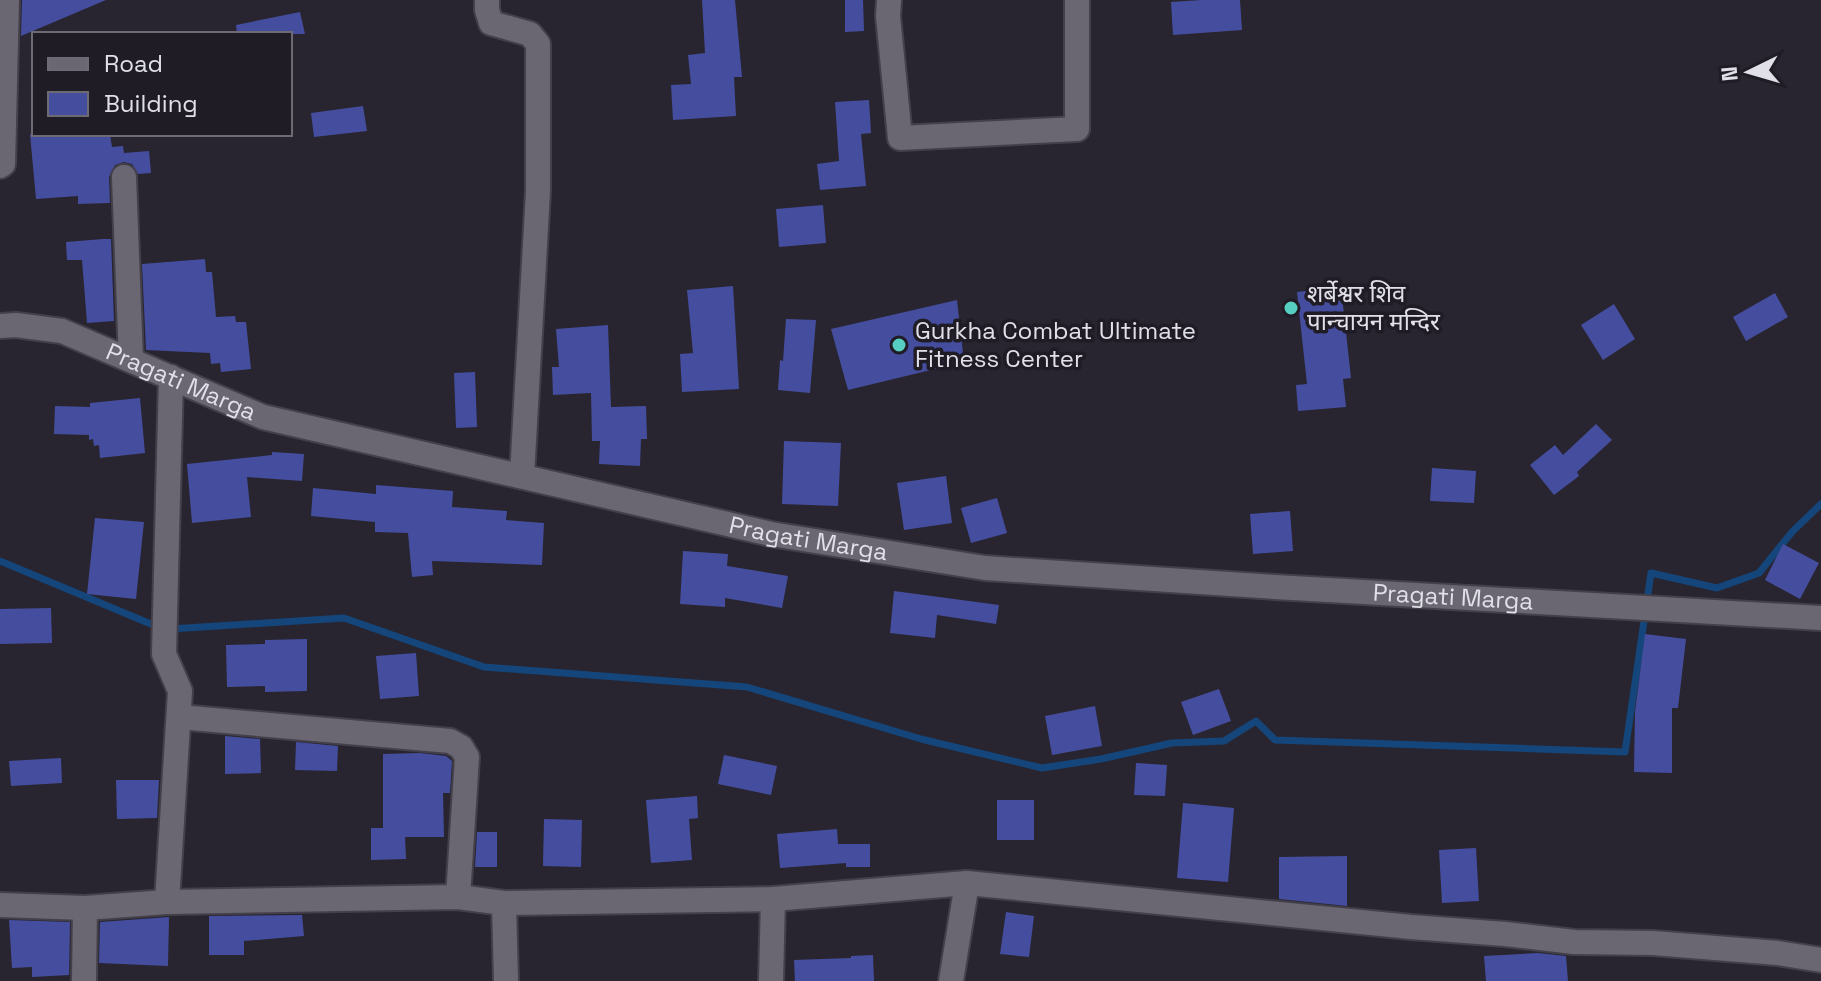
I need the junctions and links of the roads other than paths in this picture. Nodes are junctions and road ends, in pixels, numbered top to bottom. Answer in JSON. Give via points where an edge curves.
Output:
{"nodes":[{"id":1,"x":7,"y":0,"type":"edge"},
{"id":2,"x":487,"y":0,"type":"edge"},
{"id":3,"x":889,"y":0,"type":"edge"},
{"id":4,"x":1077,"y":0,"type":"edge"},
{"id":5,"x":0,"y":166,"type":"edge"},
{"id":6,"x":124,"y":177,"type":"dead end"},
{"id":7,"x":0,"y":326,"type":"edge"},
{"id":8,"x":131,"y":360,"type":"junction"},
{"id":9,"x":171,"y":377,"type":"junction"},
{"id":10,"x":522,"y":476,"type":"junction"},
{"id":11,"x":1821,"y":618,"type":"edge"},
{"id":12,"x":179,"y":717,"type":"junction"},
{"id":13,"x":967,"y":883,"type":"junction"},
{"id":14,"x":458,"y":897,"type":"junction"},
{"id":15,"x":773,"y":899,"type":"junction"},
{"id":16,"x":167,"y":902,"type":"junction"},
{"id":17,"x":504,"y":903,"type":"junction"},
{"id":18,"x":0,"y":905,"type":"edge"},
{"id":19,"x":85,"y":908,"type":"junction"},
{"id":20,"x":1821,"y":960,"type":"edge"},
{"id":21,"x":84,"y":981,"type":"edge"},
{"id":22,"x":506,"y":981,"type":"edge"},
{"id":23,"x":771,"y":981,"type":"edge"},
{"id":24,"x":951,"y":981,"type":"edge"}],
"edges":[{"from":1,"to":5,"type":"street"},
{"from":2,"to":10,"type":"street","via":[[491,23],[530,34],[538,44],[538,191]]},
{"from":3,"to":4,"type":"street","via":[[900,138],[1077,129]]},
{"from":6,"to":8,"type":"street"},
{"from":7,"to":8,"type":"street","name":"Pragati Marga","via":[[62,331]]},
{"from":8,"to":9,"type":"street","name":"Pragati Marga"},
{"from":9,"to":10,"type":"street","name":"Pragati Marga","via":[[263,417]]},
{"from":9,"to":12,"type":"street","via":[[164,654],[180,691]]},
{"from":10,"to":11,"type":"street","name":"Pragati Marga","via":[[771,534],[985,568]]},
{"from":12,"to":14,"type":"street","via":[[450,741],[461,747],[467,757]]},
{"from":12,"to":16,"type":"street"},
{"from":13,"to":15,"type":"street"},
{"from":13,"to":20,"type":"street","via":[[1574,942],[1653,943]]},
{"from":13,"to":24,"type":"street"},
{"from":14,"to":16,"type":"street"},
{"from":14,"to":17,"type":"street"},
{"from":15,"to":17,"type":"street"},
{"from":15,"to":23,"type":"street"},
{"from":16,"to":19,"type":"street"},
{"from":17,"to":22,"type":"street"},
{"from":18,"to":19,"type":"street"},
{"from":19,"to":21,"type":"street"}]}
